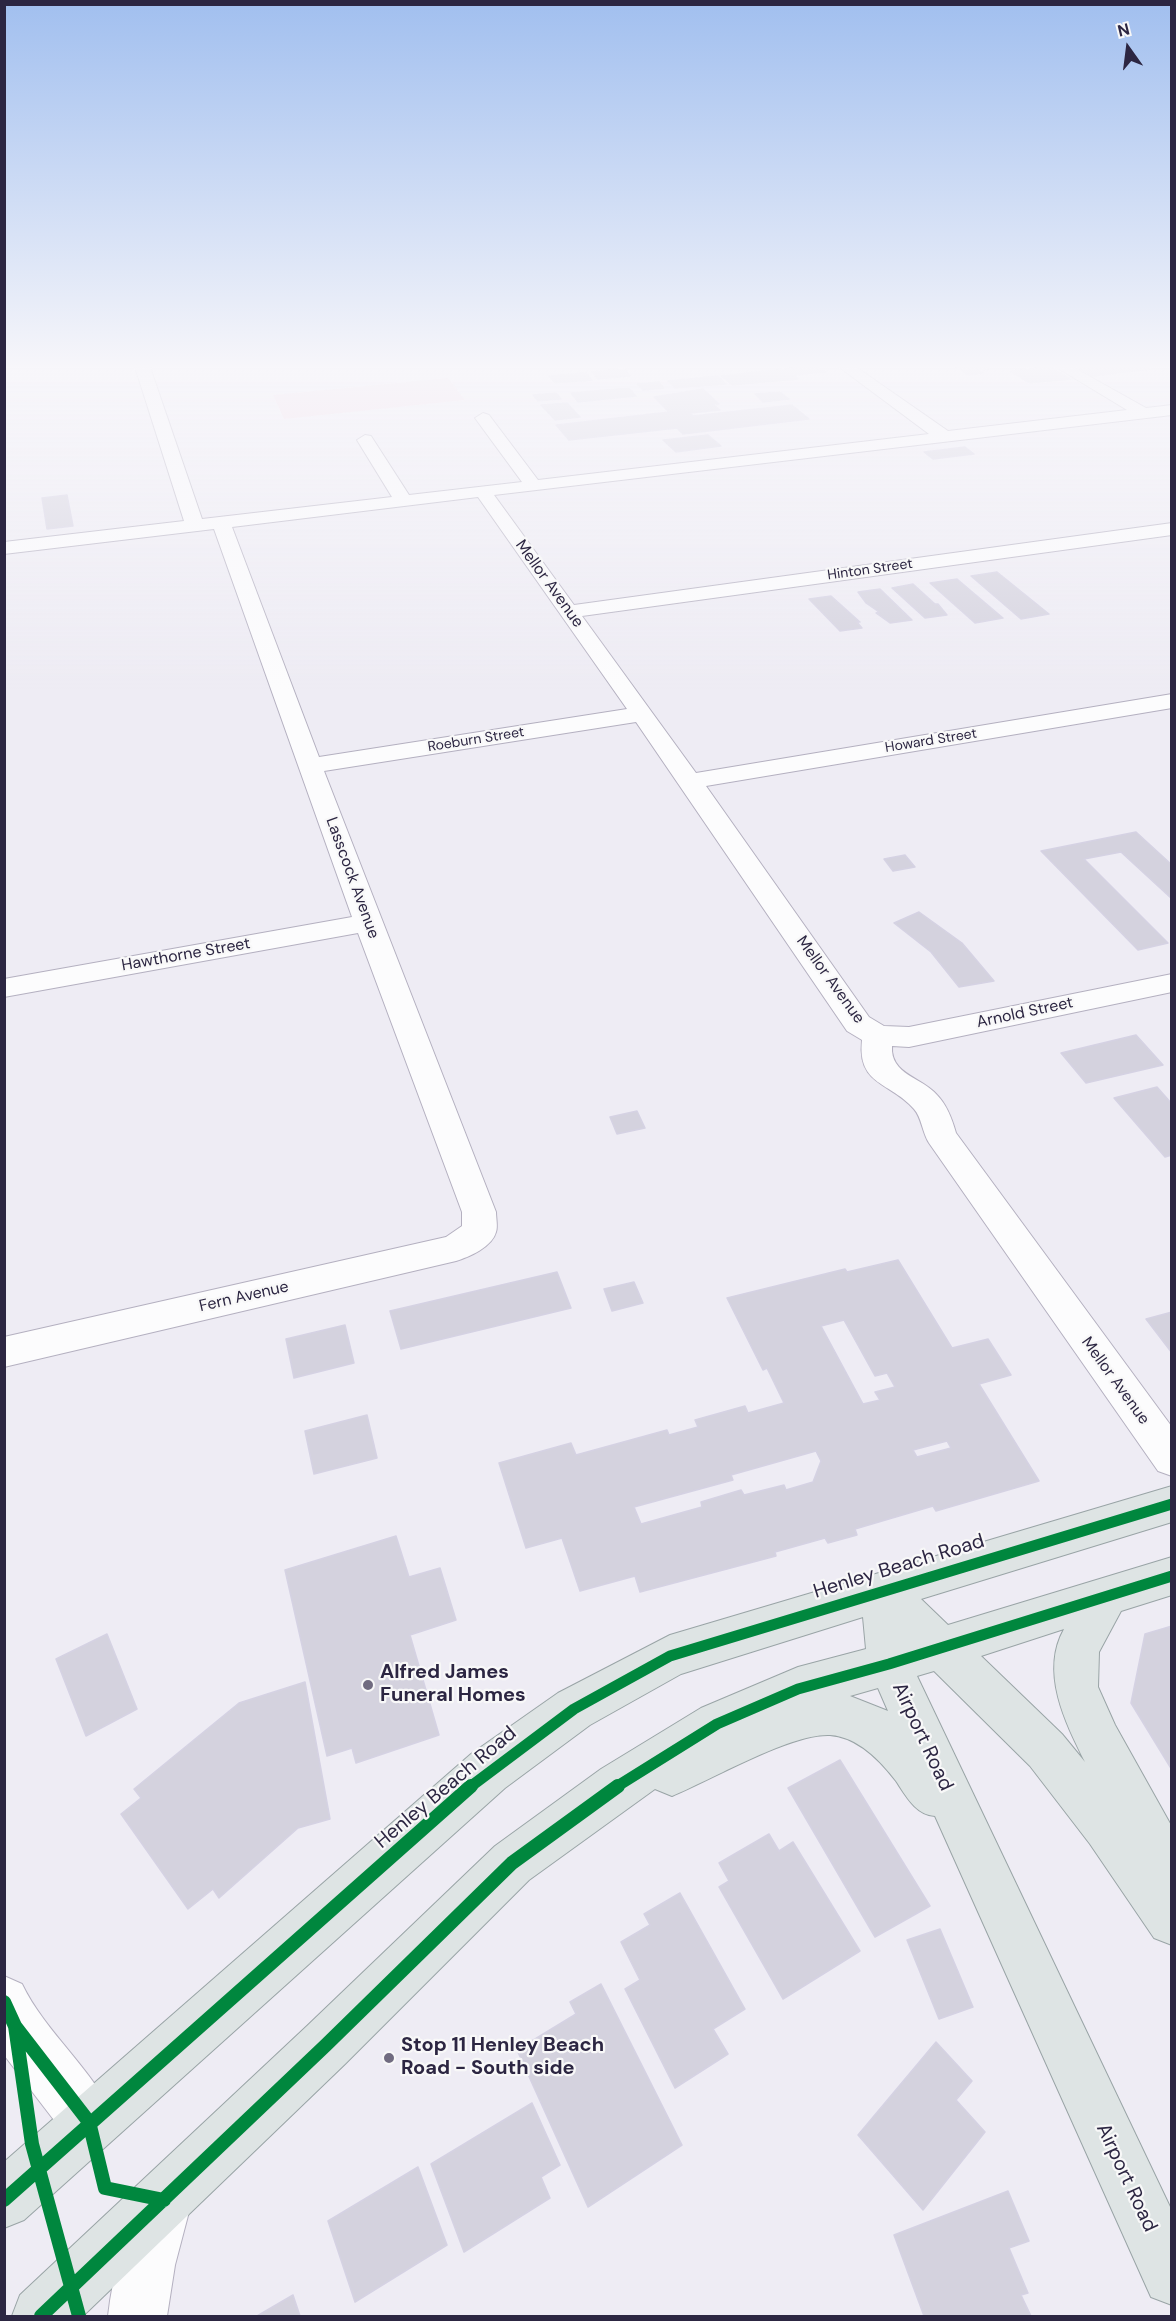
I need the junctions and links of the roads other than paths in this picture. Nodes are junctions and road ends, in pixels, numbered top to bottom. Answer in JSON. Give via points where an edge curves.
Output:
{"nodes":[{"id":1,"x":178,"y":475,"type":"edge"},
{"id":2,"x":388,"y":475,"type":"edge"},
{"id":3,"x":526,"y":475,"type":"edge"},
{"id":4,"x":624,"y":475,"type":"edge"},
{"id":5,"x":534,"y":486,"type":"junction"},
{"id":6,"x":482,"y":491,"type":"junction"},
{"id":7,"x":404,"y":501,"type":"junction"},
{"id":8,"x":221,"y":523,"type":"junction"},
{"id":9,"x":195,"y":526,"type":"junction"},
{"id":10,"x":1172,"y":528,"type":"edge"},
{"id":11,"x":4,"y":548,"type":"edge"},
{"id":12,"x":569,"y":612,"type":"junction"},
{"id":13,"x":1172,"y":701,"type":"edge"},
{"id":14,"x":640,"y":714,"type":"junction"},
{"id":15,"x":312,"y":766,"type":"junction"},
{"id":16,"x":690,"y":781,"type":"junction"},
{"id":17,"x":368,"y":923,"type":"junction"},
{"id":18,"x":1172,"y":983,"type":"edge"},
{"id":19,"x":4,"y":987,"type":"edge"},
{"id":20,"x":878,"y":1036,"type":"junction"},
{"id":21,"x":479,"y":1232,"type":"joint"},
{"id":22,"x":4,"y":1352,"type":"edge"},
{"id":23,"x":1172,"y":1460,"type":"edge"},
{"id":24,"x":1172,"y":1504,"type":"edge"},
{"id":25,"x":1172,"y":1576,"type":"edge"},
{"id":26,"x":883,"y":1591,"type":"junction"},
{"id":27,"x":1106,"y":1597,"type":"junction"},
{"id":28,"x":940,"y":1648,"type":"junction"},
{"id":29,"x":889,"y":1664,"type":"junction"},
{"id":30,"x":972,"y":1845,"type":"junction"},
{"id":31,"x":512,"y":1863,"type":"junction"},
{"id":32,"x":1172,"y":1877,"type":"edge"},
{"id":33,"x":1172,"y":1920,"type":"edge"},
{"id":34,"x":4,"y":2002,"type":"edge"},
{"id":35,"x":89,"y":2122,"type":"junction"},
{"id":36,"x":4,"y":2200,"type":"edge"},
{"id":37,"x":164,"y":2200,"type":"junction"},
{"id":38,"x":1172,"y":2276,"type":"edge"},
{"id":39,"x":41,"y":2316,"type":"edge"},
{"id":40,"x":137,"y":2316,"type":"edge"}],
"edges":[{"from":1,"to":9,"type":"street"},
{"from":2,"to":7,"type":"street"},
{"from":3,"to":5,"type":"street"},
{"from":4,"to":5,"type":"street"},
{"from":5,"to":6,"type":"street"},
{"from":6,"to":7,"type":"street"},
{"from":6,"to":12,"type":"street","name":"Mellor Avenue"},
{"from":7,"to":8,"type":"street"},
{"from":8,"to":9,"type":"street"},
{"from":8,"to":15,"type":"street","name":"Lasscock Avenue"},
{"from":9,"to":11,"type":"street"},
{"from":10,"to":12,"type":"street","name":"Hinton Street"},
{"from":12,"to":14,"type":"street","name":"Mellor Avenue"},
{"from":13,"to":16,"type":"street","name":"Howard Street"},
{"from":14,"to":15,"type":"street","name":"Roeburn Street"},
{"from":14,"to":16,"type":"street","name":"Mellor Avenue"},
{"from":15,"to":17,"type":"street","name":"Lasscock Avenue"},
{"from":16,"to":20,"type":"street","name":"Mellor Avenue","via":[[858,1024]]},
{"from":17,"to":19,"type":"street","name":"Hawthorne Street"},
{"from":17,"to":21,"type":"street","name":"Lasscock Avenue","via":[[479,1212]]},
{"from":18,"to":20,"type":"street","name":"Arnold Street","via":[[909,1037]]},
{"from":20,"to":23,"type":"street","name":"Mellor Avenue","via":[[875,1051],[880,1066],[887,1076],[922,1098],[936,1117],[940,1135]]},
{"from":21,"to":22,"type":"street","name":"Fern Avenue","via":[[456,1248]]},
{"from":24,"to":26,"type":"main road","name":"Henley Beach Road"},
{"from":25,"to":27,"type":"main road"},
{"from":26,"to":28,"type":"main road"},
{"from":26,"to":29,"type":"main road","name":"Airport Road"},
{"from":26,"to":35,"type":"main road","name":"Henley Beach Road","via":[[670,1656],[574,1709],[488,1771]]},
{"from":27,"to":28,"type":"main road"},
{"from":27,"to":32,"type":"main road","via":[[1077,1649],[1076,1688],[1099,1741]]},
{"from":28,"to":29,"type":"main road"},
{"from":28,"to":33,"type":"main road","via":[[1046,1750],[1107,1827]]},
{"from":29,"to":30,"type":"main road","name":"Airport Road"},
{"from":29,"to":31,"type":"main road","via":[[798,1689],[717,1724],[618,1786]]},
{"from":30,"to":31,"type":"main road","via":[[898,1746],[865,1722],[830,1713],[793,1718],[714,1753],[628,1794]]},
{"from":30,"to":38,"type":"main road","name":"Airport Road"},
{"from":31,"to":37,"type":"main road"},
{"from":34,"to":35,"type":"street","via":[[15,2026]]},
{"from":35,"to":36,"type":"main road","name":"Henley Beach Road"},
{"from":37,"to":39,"type":"main road"},
{"from":37,"to":40,"type":"street"}]}
